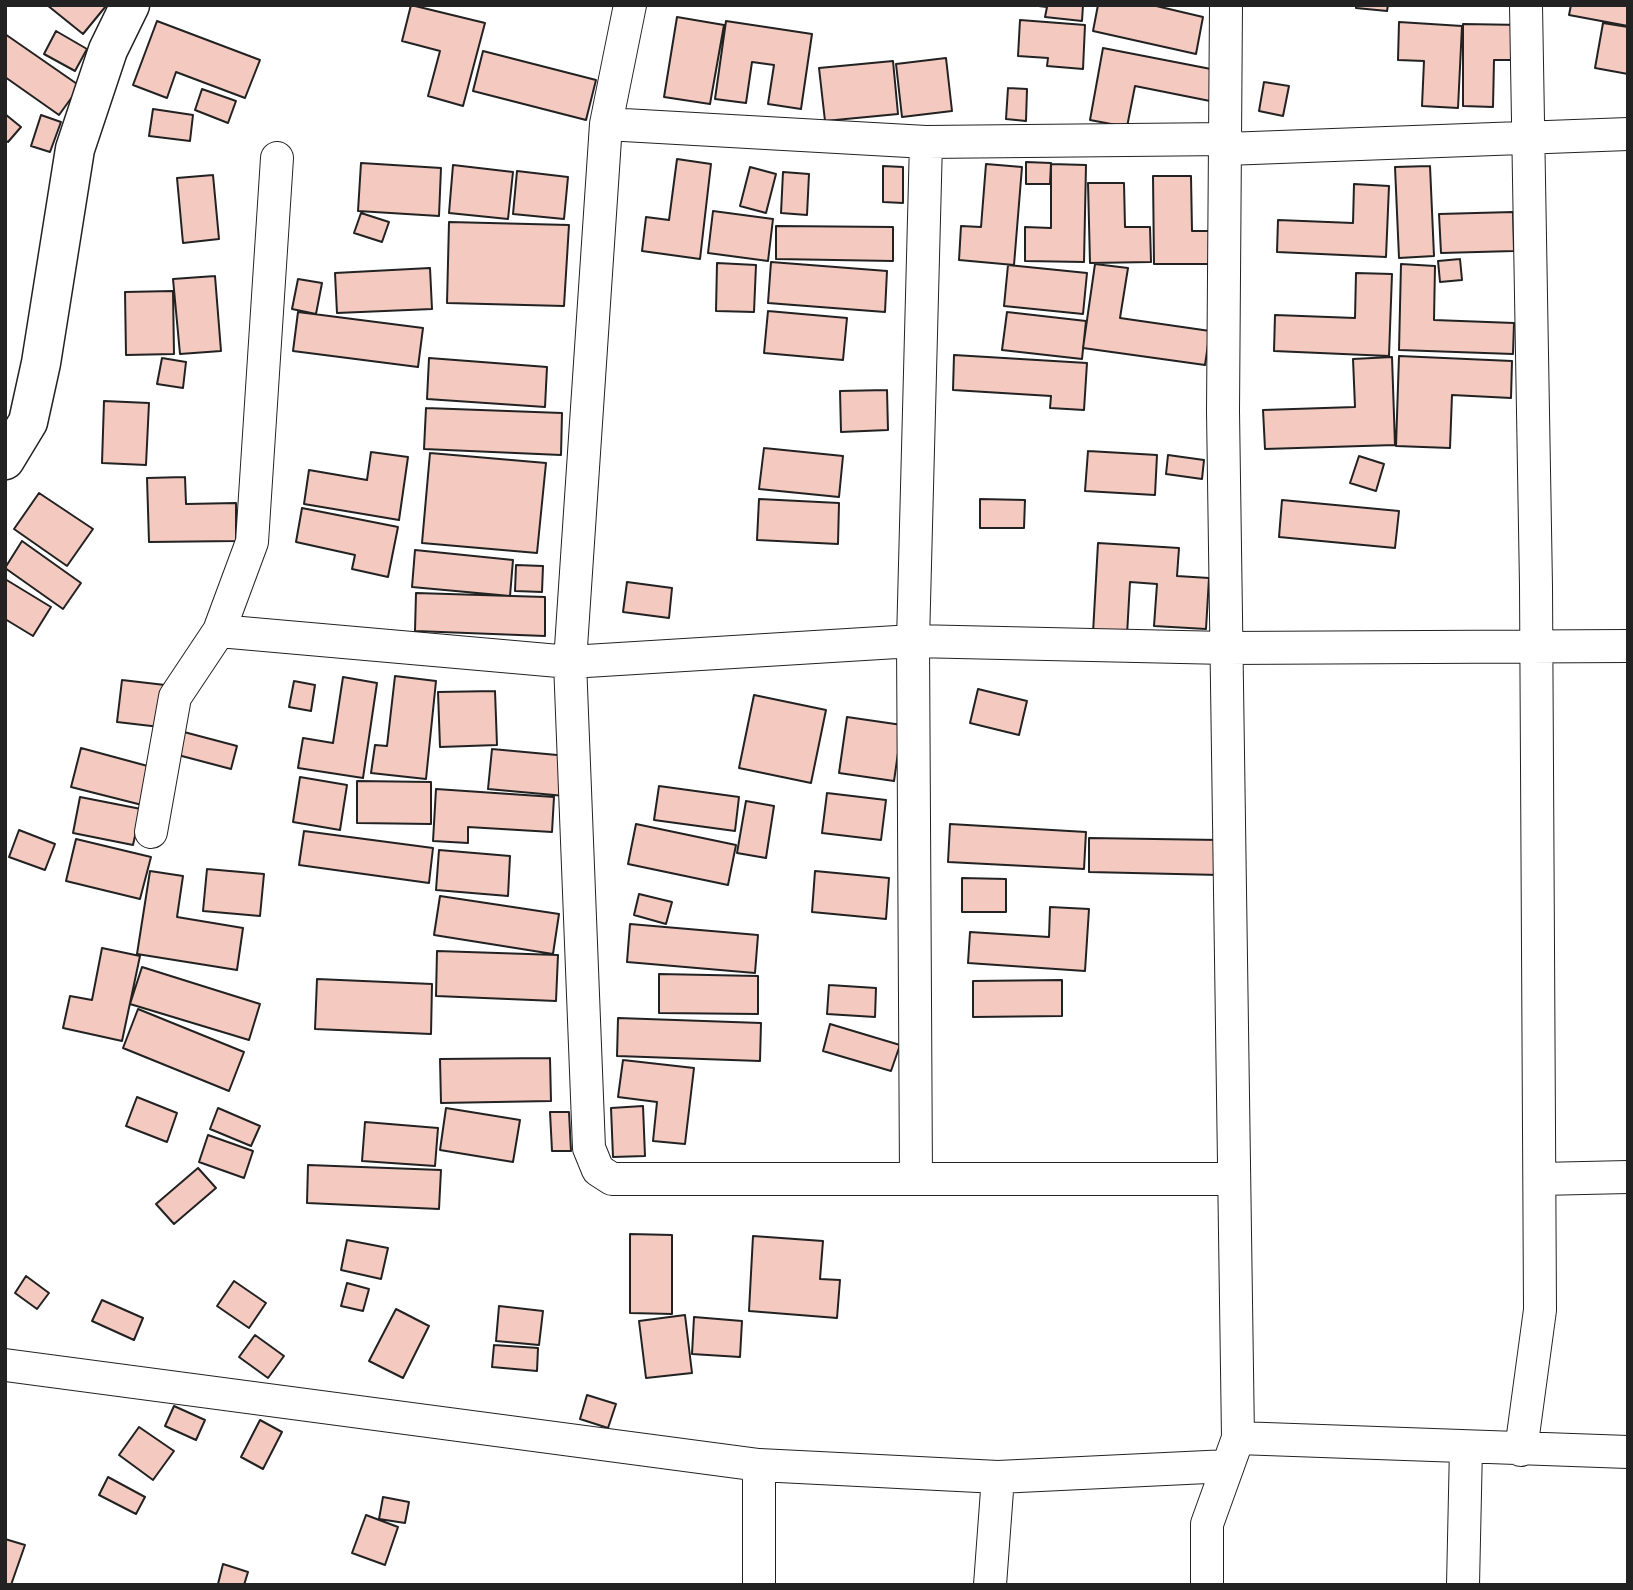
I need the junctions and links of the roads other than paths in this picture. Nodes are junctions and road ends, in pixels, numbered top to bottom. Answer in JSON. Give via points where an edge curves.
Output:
{"nodes":[{"id":1,"x":130,"y":5,"type":"edge"},
{"id":2,"x":630,"y":5,"type":"edge"},
{"id":3,"x":1226,"y":5,"type":"edge"},
{"id":4,"x":1526,"y":5,"type":"edge"},
{"id":5,"x":606,"y":124,"type":"junction"},
{"id":6,"x":1628,"y":134,"type":"edge"},
{"id":7,"x":1527,"y":136,"type":"junction"},
{"id":8,"x":926,"y":142,"type":"junction"},
{"id":9,"x":1227,"y":144,"type":"junction"},
{"id":10,"x":277,"y":158,"type":"dead end"},
{"id":11,"x":5,"y":460,"type":"edge"},
{"id":12,"x":219,"y":631,"type":"junction"},
{"id":13,"x":913,"y":641,"type":"junction"},
{"id":14,"x":1628,"y":646,"type":"edge"},
{"id":15,"x":1536,"y":647,"type":"junction"},
{"id":16,"x":1226,"y":648,"type":"junction"},
{"id":17,"x":570,"y":663,"type":"junction"},
{"id":18,"x":151,"y":832,"type":"dead end"},
{"id":19,"x":1628,"y":1177,"type":"edge"},
{"id":20,"x":916,"y":1179,"type":"junction"},
{"id":21,"x":1234,"y":1179,"type":"junction"},
{"id":22,"x":1539,"y":1179,"type":"junction"},
{"id":23,"x":5,"y":1365,"type":"edge"},
{"id":24,"x":1466,"y":1447,"type":"junction"},
{"id":25,"x":1521,"y":1450,"type":"junction"},
{"id":26,"x":1233,"y":1452,"type":"junction"},
{"id":27,"x":1628,"y":1452,"type":"edge"},
{"id":28,"x":760,"y":1465,"type":"junction"},
{"id":29,"x":998,"y":1477,"type":"junction"},
{"id":30,"x":759,"y":1585,"type":"edge"},
{"id":31,"x":990,"y":1585,"type":"edge"},
{"id":32,"x":1207,"y":1585,"type":"edge"},
{"id":33,"x":1463,"y":1585,"type":"edge"}],
"edges":[{"from":1,"to":11,"type":"street","via":[[108,50],[75,149],[28,422]]},
{"from":2,"to":5,"type":"street"},
{"from":3,"to":9,"type":"street"},
{"from":4,"to":7,"type":"street"},
{"from":5,"to":8,"type":"street"},
{"from":5,"to":17,"type":"street"},
{"from":6,"to":7,"type":"street"},
{"from":7,"to":9,"type":"street"},
{"from":7,"to":15,"type":"street"},
{"from":8,"to":9,"type":"street"},
{"from":8,"to":13,"type":"street"},
{"from":9,"to":16,"type":"street"},
{"from":10,"to":12,"type":"street","via":[[252,542]]},
{"from":12,"to":17,"type":"street"},
{"from":12,"to":18,"type":"street","via":[[175,697]]},
{"from":13,"to":16,"type":"street"},
{"from":13,"to":17,"type":"street"},
{"from":13,"to":20,"type":"street"},
{"from":14,"to":15,"type":"street"},
{"from":15,"to":16,"type":"street"},
{"from":15,"to":22,"type":"street"},
{"from":16,"to":21,"type":"street"},
{"from":17,"to":20,"type":"street","via":[[589,1149],[598,1170],[612,1179]]},
{"from":19,"to":22,"type":"street"},
{"from":20,"to":21,"type":"street"},
{"from":21,"to":26,"type":"street"},
{"from":22,"to":25,"type":"street","via":[[1540,1310]]},
{"from":23,"to":28,"type":"street"},
{"from":24,"to":25,"type":"street"},
{"from":24,"to":26,"type":"street"},
{"from":24,"to":33,"type":"street"},
{"from":25,"to":27,"type":"street"},
{"from":26,"to":29,"type":"street"},
{"from":26,"to":32,"type":"street","via":[[1207,1524]]},
{"from":28,"to":29,"type":"street"},
{"from":28,"to":30,"type":"street"},
{"from":29,"to":31,"type":"street"}]}
